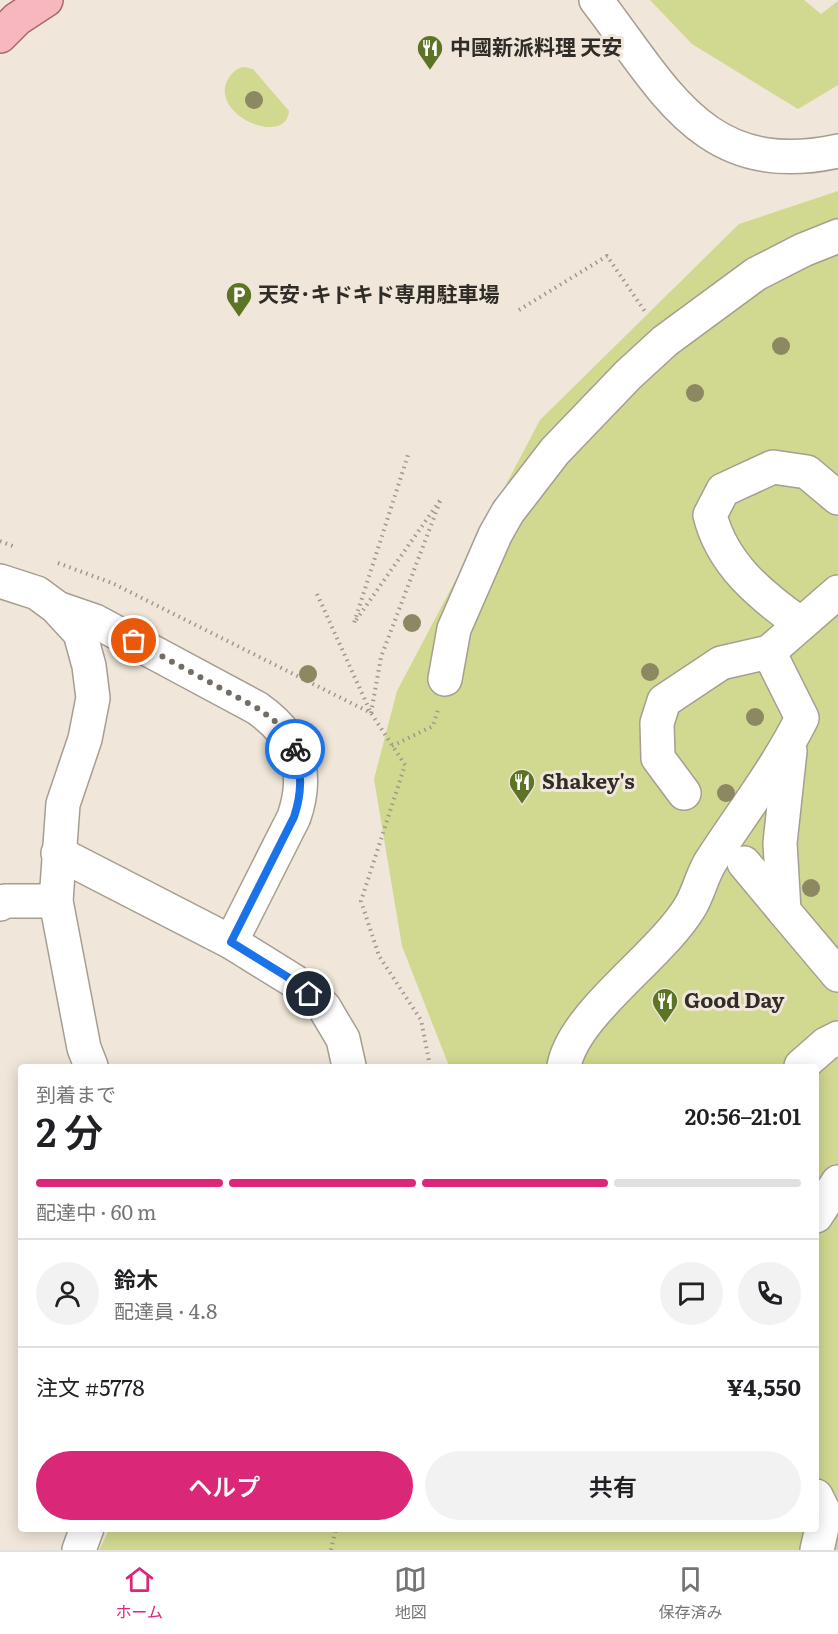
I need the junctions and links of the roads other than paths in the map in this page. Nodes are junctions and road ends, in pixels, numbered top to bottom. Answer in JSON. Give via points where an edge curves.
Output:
{"nodes":[{"id":1,"x":46,"y":0,"type":"edge"},
{"id":2,"x":596,"y":0,"type":"edge"},
{"id":3,"x":0,"y":36,"type":"edge"},
{"id":4,"x":838,"y":151,"type":"edge"},
{"id":5,"x":838,"y":236,"type":"edge"},
{"id":6,"x":838,"y":498,"type":"edge"},
{"id":7,"x":0,"y":581,"type":"edge"},
{"id":8,"x":838,"y":592,"type":"edge"},
{"id":9,"x":56,"y":607,"type":"junction"},
{"id":10,"x":801,"y":624,"type":"junction"},
{"id":11,"x":769,"y":652,"type":"junction"},
{"id":12,"x":445,"y":679,"type":"road end"},
{"id":13,"x":792,"y":738,"type":"junction"},
{"id":14,"x":684,"y":792,"type":"dead end"},
{"id":15,"x":58,"y":853,"type":"junction"},
{"id":16,"x":744,"y":863,"type":"dead end"},
{"id":17,"x":56,"y":901,"type":"junction"},
{"id":18,"x":0,"y":904,"type":"edge"},
{"id":19,"x":784,"y":911,"type":"junction"},
{"id":20,"x":231,"y":942,"type":"junction"},
{"id":21,"x":838,"y":975,"type":"edge"},
{"id":22,"x":838,"y":1038,"type":"edge"},
{"id":23,"x":90,"y":1064,"type":"edge"},
{"id":24,"x":349,"y":1064,"type":"edge"},
{"id":25,"x":565,"y":1064,"type":"edge"},
{"id":26,"x":803,"y":1064,"type":"edge"},
{"id":27,"x":838,"y":1182,"type":"edge"},
{"id":28,"x":819,"y":1211,"type":"edge"},
{"id":29,"x":819,"y":1502,"type":"edge"},
{"id":30,"x":86,"y":1532,"type":"edge"},
{"id":31,"x":79,"y":1550,"type":"edge"},
{"id":32,"x":817,"y":1550,"type":"edge"}],
"edges":[{"from":1,"to":3,"type":"main road"},
{"from":2,"to":4,"type":"street","via":[[672,99],[700,127],[725,143],[776,158]]},
{"from":5,"to":12,"type":"street","via":[[756,274],[665,341],[583,420],[538,472],[495,535],[454,629]]},
{"from":6,"to":10,"type":"street","via":[[807,472],[773,467],[723,490],[710,515],[726,556],[771,603]]},
{"from":7,"to":9,"type":"street","via":[[38,593]]},
{"from":8,"to":10,"type":"street"},
{"from":9,"to":15,"type":"street","via":[[80,633],[93,698],[85,739],[63,804]]},
{"from":9,"to":20,"type":"street","via":[[95,621],[257,708],[274,720],[295,749],[301,769],[300,799]]},
{"from":10,"to":11,"type":"street"},
{"from":11,"to":13,"type":"street","via":[[802,718]]},
{"from":11,"to":14,"type":"street","via":[[721,663],[664,702],[657,723],[658,758]]},
{"from":13,"to":19,"type":"street","via":[[780,843]]},
{"from":13,"to":25,"type":"street","via":[[770,777],[710,862],[690,907],[577,1032]]},
{"from":15,"to":17,"type":"street"},
{"from":15,"to":20,"type":"street"},
{"from":16,"to":19,"type":"street"},
{"from":17,"to":18,"type":"street"},
{"from":17,"to":23,"type":"street"},
{"from":19,"to":21,"type":"street"},
{"from":20,"to":24,"type":"street","via":[[294,981],[324,1008],[343,1039]]},
{"from":22,"to":26,"type":"street"},
{"from":27,"to":28,"type":"street"},
{"from":29,"to":32,"type":"street","via":[[825,1514]]},
{"from":30,"to":31,"type":"street"}]}
